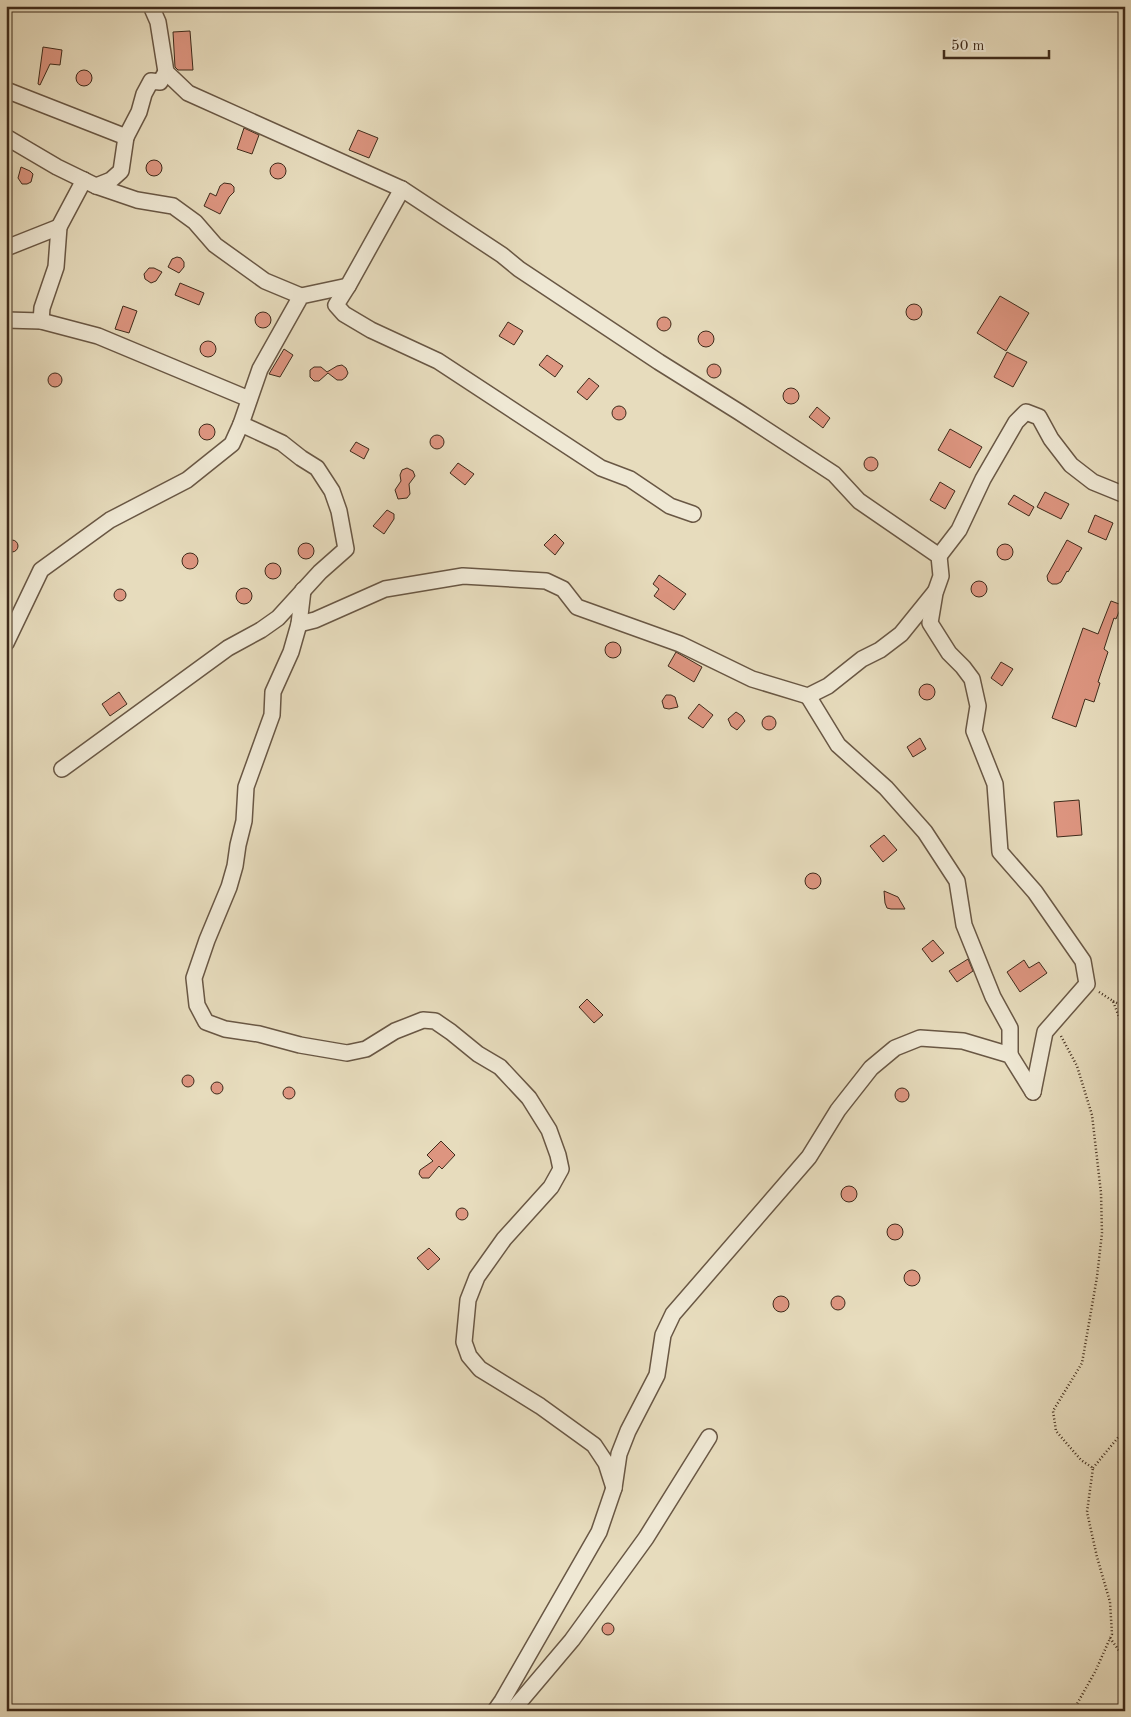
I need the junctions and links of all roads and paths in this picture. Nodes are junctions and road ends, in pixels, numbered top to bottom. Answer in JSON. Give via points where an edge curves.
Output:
{"nodes":[{"id":1,"x":151,"y":6,"type":"edge"},
{"id":2,"x":166,"y":72,"type":"junction"},
{"id":3,"x":6,"y":90,"type":"edge"},
{"id":4,"x":6,"y":137,"type":"edge"},
{"id":5,"x":126,"y":137,"type":"junction"},
{"id":6,"x":90,"y":183,"type":"junction"},
{"id":7,"x":402,"y":188,"type":"junction"},
{"id":8,"x":59,"y":227,"type":"junction"},
{"id":9,"x":6,"y":248,"type":"edge"},
{"id":10,"x":348,"y":286,"type":"junction"},
{"id":11,"x":300,"y":296,"type":"junction"},
{"id":12,"x":6,"y":320,"type":"edge"},
{"id":13,"x":41,"y":321,"type":"junction"},
{"id":14,"x":249,"y":398,"type":"junction"},
{"id":15,"x":241,"y":424,"type":"junction"},
{"id":16,"x":1125,"y":495,"type":"edge"},
{"id":17,"x":692,"y":514,"type":"dead end"},
{"id":18,"x":939,"y":556,"type":"junction"},
{"id":19,"x":303,"y":590,"type":"junction"},
{"id":20,"x":936,"y":591,"type":"junction"},
{"id":21,"x":299,"y":624,"type":"junction"},
{"id":22,"x":6,"y":642,"type":"edge"},
{"id":23,"x":808,"y":696,"type":"junction"},
{"id":24,"x":62,"y":769,"type":"dead end"},
{"id":25,"x":1087,"y":984,"type":"junction"},
{"id":26,"x":1113,"y":1001,"type":"junction"},
{"id":27,"x":1125,"y":1007,"type":"edge"},
{"id":28,"x":1053,"y":1021,"type":"junction"},
{"id":29,"x":1125,"y":1033,"type":"edge"},
{"id":30,"x":1010,"y":1055,"type":"junction"},
{"id":31,"x":1125,"y":1429,"type":"edge"},
{"id":32,"x":709,"y":1436,"type":"dead end"},
{"id":33,"x":1093,"y":1468,"type":"junction"},
{"id":34,"x":614,"y":1488,"type":"junction"},
{"id":35,"x":1110,"y":1638,"type":"junction"},
{"id":36,"x":1125,"y":1659,"type":"edge"},
{"id":37,"x":495,"y":1711,"type":"edge"},
{"id":38,"x":512,"y":1711,"type":"edge"},
{"id":39,"x":1073,"y":1711,"type":"edge"}],
"edges":[{"from":1,"to":2,"type":"street","via":[[158,22]]},
{"from":2,"to":5,"type":"street","via":[[160,82],[151,81]]},
{"from":2,"to":7,"type":"street","via":[[188,93]]},
{"from":3,"to":5,"type":"street"},
{"from":4,"to":6,"type":"street"},
{"from":5,"to":6,"type":"street","via":[[121,171],[111,180]]},
{"from":6,"to":8,"type":"street"},
{"from":6,"to":11,"type":"street","via":[[137,200],[173,206],[195,222],[215,246],[265,281]]},
{"from":7,"to":10,"type":"street"},
{"from":7,"to":18,"type":"street","via":[[659,362],[834,474],[859,501]]},
{"from":8,"to":9,"type":"street"},
{"from":8,"to":13,"type":"street","via":[[56,267],[42,308]]},
{"from":10,"to":11,"type":"street"},
{"from":10,"to":17,"type":"street","via":[[336,305],[344,314],[438,361],[601,468],[630,479],[670,506]]},
{"from":11,"to":14,"type":"street","via":[[260,369]]},
{"from":12,"to":13,"type":"street"},
{"from":13,"to":14,"type":"street","via":[[98,336]]},
{"from":14,"to":15,"type":"street"},
{"from":15,"to":19,"type":"street","via":[[282,443],[317,468],[332,491],[346,549]]},
{"from":15,"to":22,"type":"street","via":[[232,444],[187,480],[110,520],[41,570]]},
{"from":16,"to":18,"type":"street","via":[[1093,482],[1071,465],[1039,417],[1026,412],[1016,422],[988,471],[959,530]]},
{"from":18,"to":20,"type":"street","via":[[941,576]]},
{"from":19,"to":21,"type":"street"},
{"from":19,"to":24,"type":"street","via":[[272,622],[228,648]]},
{"from":20,"to":23,"type":"street","via":[[901,634],[828,686]]},
{"from":20,"to":25,"type":"street","via":[[930,623],[949,653],[972,679],[978,706],[974,731],[995,784],[1000,852],[1035,892],[1083,961]]},
{"from":21,"to":23,"type":"street","via":[[385,590],[462,576],[546,581],[563,588],[577,607],[680,644],[752,679]]},
{"from":21,"to":34,"type":"street","via":[[291,652],[273,692],[272,715],[246,787],[244,821],[229,887],[194,978],[197,1005],[206,1022],[225,1029],[347,1053],[366,1049],[395,1031],[423,1020],[435,1021],[500,1067],[529,1098],[549,1130],[560,1169],[551,1186],[504,1239],[477,1277],[468,1300],[464,1342],[469,1356],[480,1369],[540,1406],[594,1446],[606,1463]]},
{"from":23,"to":30,"type":"street","via":[[838,745],[886,788],[926,832],[957,880],[964,925],[1010,1028]]},
{"from":25,"to":26,"type":"path"},
{"from":25,"to":28,"type":"street"},
{"from":26,"to":27,"type":"path"},
{"from":26,"to":29,"type":"path"},
{"from":28,"to":30,"type":"street","via":[[1045,1032],[1033,1092]]},
{"from":28,"to":33,"type":"path","via":[[1077,1066],[1092,1115],[1102,1233],[1082,1363],[1053,1412],[1056,1431],[1081,1460]]},
{"from":30,"to":34,"type":"street","via":[[964,1041],[920,1038],[895,1048],[871,1068],[838,1110],[809,1157],[673,1314],[662,1335],[657,1375],[619,1454]]},
{"from":31,"to":33,"type":"path"},
{"from":32,"to":38,"type":"street","via":[[646,1538],[572,1640]]},
{"from":33,"to":35,"type":"path","via":[[1087,1512],[1110,1602]]},
{"from":34,"to":37,"type":"street","via":[[599,1532]]},
{"from":35,"to":36,"type":"path"},
{"from":35,"to":39,"type":"path"}]}
